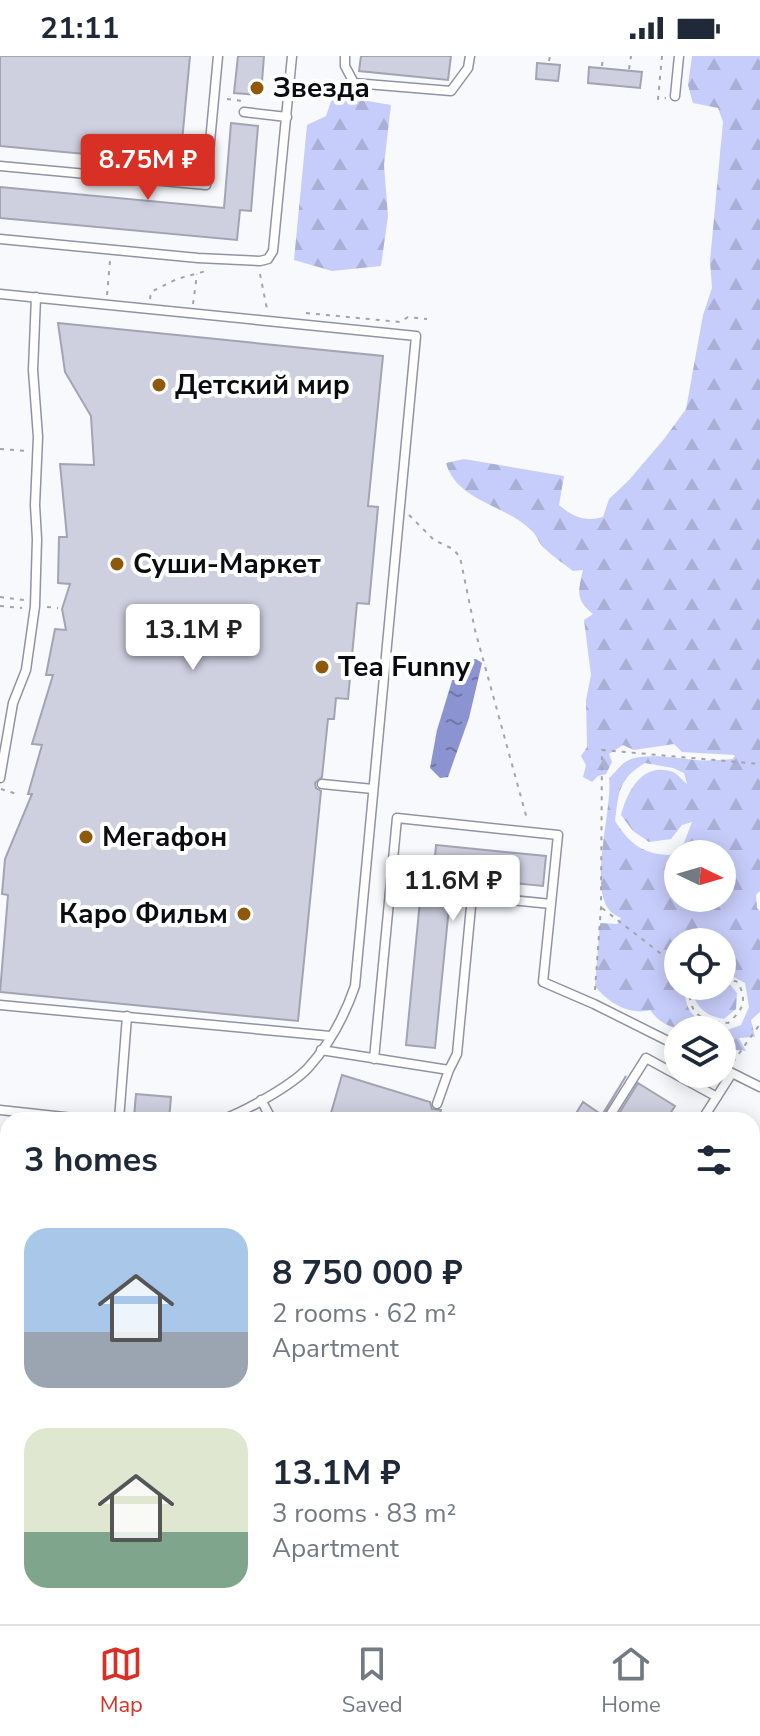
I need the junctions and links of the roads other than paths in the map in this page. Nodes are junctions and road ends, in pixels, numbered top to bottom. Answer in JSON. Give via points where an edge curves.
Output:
{"nodes":[{"id":1,"x":218,"y":56,"type":"edge"},
{"id":2,"x":292,"y":56,"type":"edge"},
{"id":3,"x":345,"y":56,"type":"edge"},
{"id":4,"x":470,"y":56,"type":"edge"},
{"id":5,"x":679,"y":56,"type":"edge"},
{"id":6,"x":675,"y":96,"type":"road end"},
{"id":7,"x":244,"y":112,"type":"dead end"},
{"id":8,"x":287,"y":117,"type":"junction"},
{"id":9,"x":0,"y":166,"type":"edge"},
{"id":10,"x":0,"y":239,"type":"edge"},
{"id":11,"x":0,"y":294,"type":"edge"},
{"id":12,"x":36,"y":297,"type":"junction"},
{"id":13,"x":0,"y":778,"type":"edge"},
{"id":14,"x":322,"y":784,"type":"dead end"},
{"id":15,"x":373,"y":789,"type":"junction"},
{"id":16,"x":551,"y":904,"type":"junction"},
{"id":17,"x":0,"y":1005,"type":"edge"},
{"id":18,"x":127,"y":1016,"type":"junction"},
{"id":19,"x":330,"y":1036,"type":"junction"},
{"id":20,"x":664,"y":1039,"type":"edge"},
{"id":21,"x":321,"y":1050,"type":"junction"},
{"id":22,"x":374,"y":1059,"type":"junction"},
{"id":23,"x":449,"y":1070,"type":"junction"},
{"id":24,"x":736,"y":1075,"type":"edge"},
{"id":25,"x":760,"y":1087,"type":"edge"},
{"id":26,"x":720,"y":1088,"type":"edge"},
{"id":27,"x":717,"y":1097,"type":"junction"},
{"id":28,"x":261,"y":1100,"type":"junction"},
{"id":29,"x":437,"y":1104,"type":"dead end"},
{"id":30,"x":120,"y":1112,"type":"edge"},
{"id":31,"x":241,"y":1112,"type":"edge"},
{"id":32,"x":270,"y":1112,"type":"edge"},
{"id":33,"x":612,"y":1112,"type":"edge"},
{"id":34,"x":707,"y":1112,"type":"edge"}],
"edges":[{"from":1,"to":9,"type":"lane","via":[[206,185]]},
{"from":2,"to":8,"type":"lane"},
{"from":3,"to":4,"type":"lane","via":[[354,83],[451,91]]},
{"from":5,"to":6,"type":"lane"},
{"from":7,"to":8,"type":"lane"},
{"from":8,"to":10,"type":"lane","via":[[268,259]]},
{"from":11,"to":12,"type":"lane"},
{"from":12,"to":13,"type":"lane","via":[[35,606]]},
{"from":12,"to":15,"type":"lane","via":[[416,336]]},
{"from":14,"to":15,"type":"lane"},
{"from":15,"to":19,"type":"lane","via":[[355,986]]},
{"from":16,"to":20,"type":"lane","via":[[543,982]]},
{"from":16,"to":22,"type":"lane","via":[[558,835],[397,818]]},
{"from":16,"to":23,"type":"lane","via":[[472,896],[457,1054]]},
{"from":17,"to":18,"type":"lane"},
{"from":18,"to":19,"type":"lane"},
{"from":18,"to":30,"type":"lane"},
{"from":19,"to":21,"type":"lane"},
{"from":21,"to":22,"type":"lane"},
{"from":21,"to":28,"type":"lane","via":[[306,1069]]},
{"from":22,"to":23,"type":"lane"},
{"from":23,"to":29,"type":"lane"},
{"from":24,"to":25,"type":"lane"},
{"from":26,"to":27,"type":"lane"},
{"from":27,"to":33,"type":"lane","via":[[646,1058]]},
{"from":27,"to":34,"type":"lane"},
{"from":28,"to":31,"type":"lane"},
{"from":28,"to":32,"type":"lane"}]}
